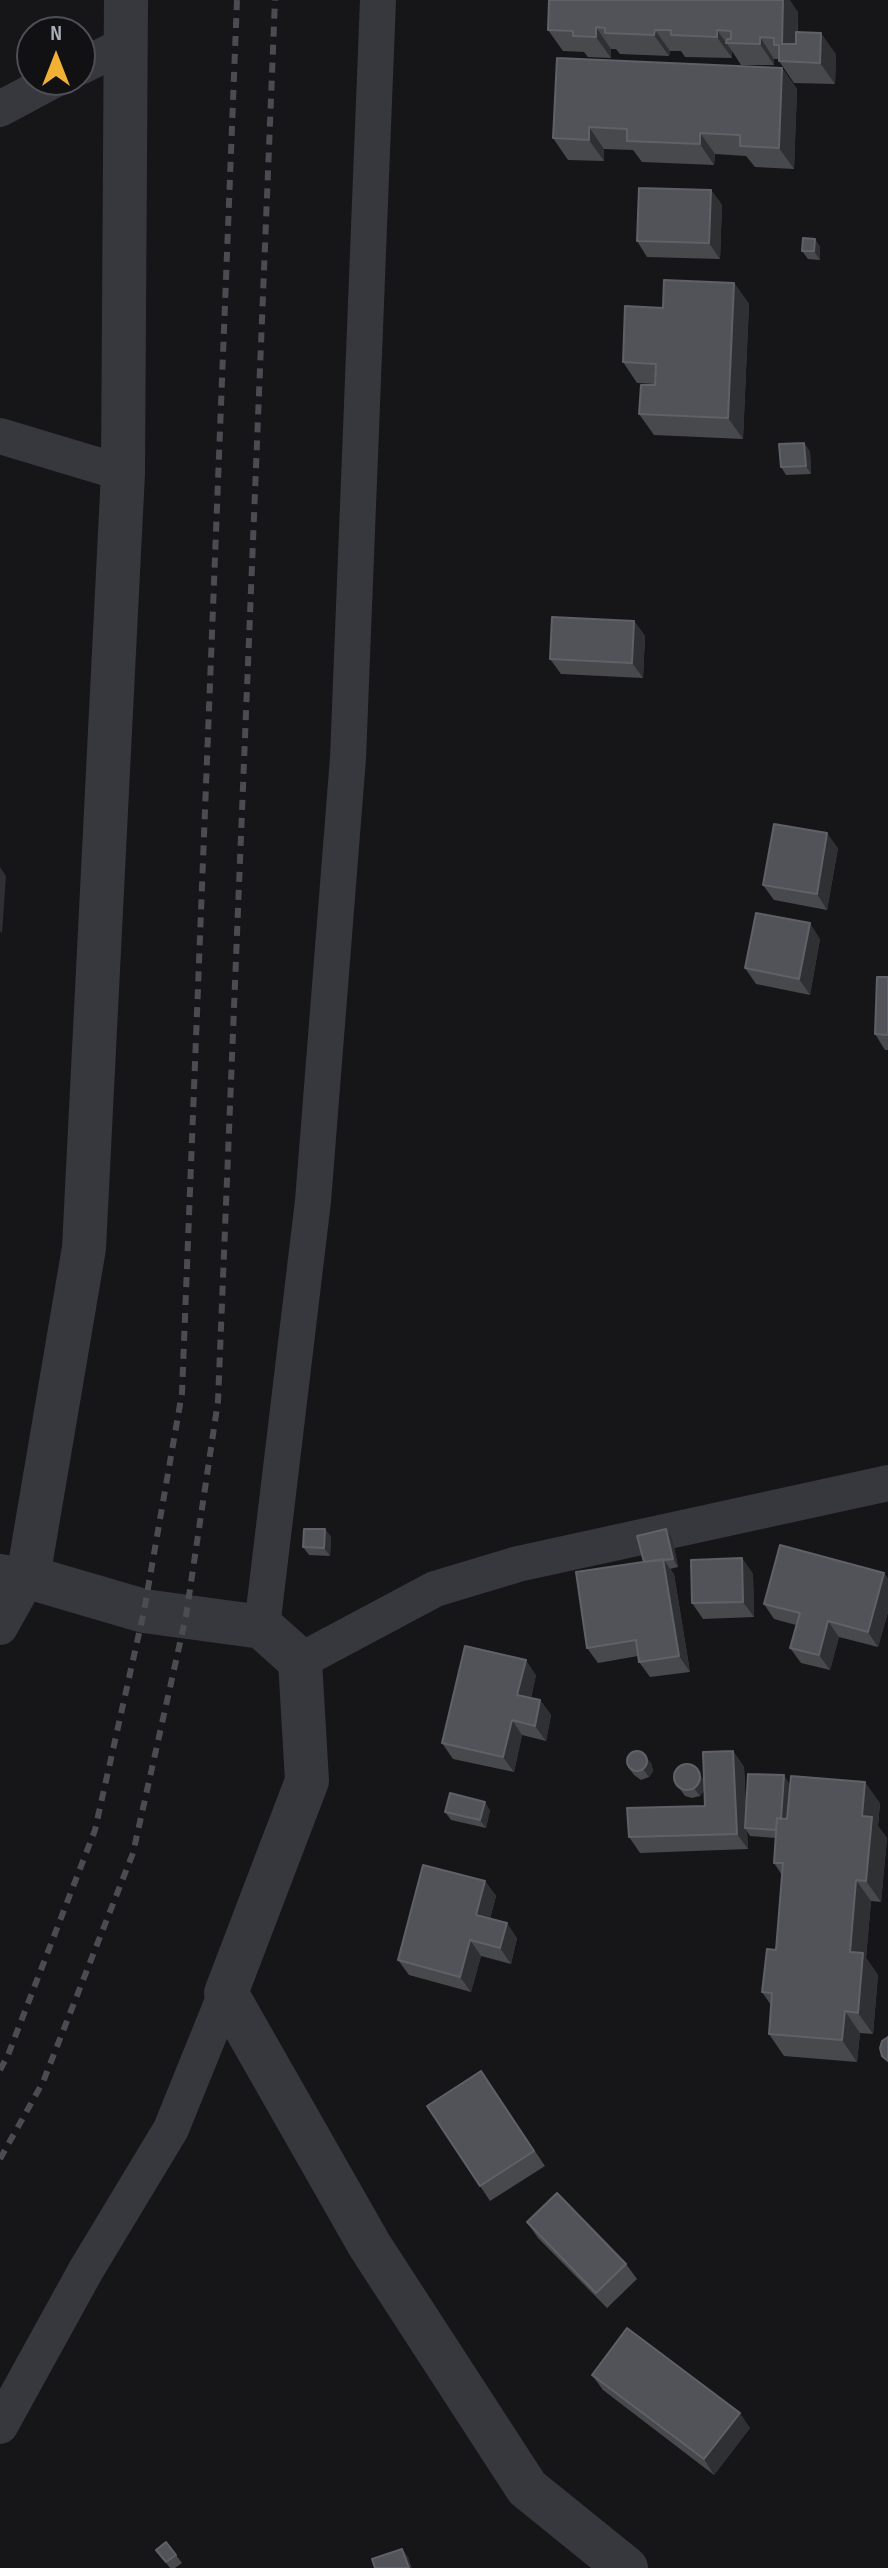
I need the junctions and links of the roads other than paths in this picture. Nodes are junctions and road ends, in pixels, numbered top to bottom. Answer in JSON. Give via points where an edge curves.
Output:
{"nodes":[{"id":1,"x":126,"y":0,"type":"edge"},
{"id":2,"x":378,"y":0,"type":"edge"},
{"id":3,"x":126,"y":44,"type":"junction"},
{"id":4,"x":96,"y":59,"type":"edge"},
{"id":5,"x":24,"y":96,"type":"edge"},
{"id":6,"x":0,"y":109,"type":"edge"},
{"id":7,"x":0,"y":436,"type":"edge"},
{"id":8,"x":123,"y":473,"type":"junction"},
{"id":9,"x":888,"y":1483,"type":"edge"},
{"id":10,"x":14,"y":1575,"type":"edge"},
{"id":11,"x":0,"y":1627,"type":"edge"},
{"id":12,"x":262,"y":1627,"type":"junction"},
{"id":13,"x":300,"y":1661,"type":"junction"},
{"id":14,"x":226,"y":1993,"type":"junction"},
{"id":15,"x":0,"y":2426,"type":"edge"},
{"id":16,"x":626,"y":2568,"type":"edge"}],
"edges":[{"from":1,"to":3,"type":"street"},
{"from":2,"to":12,"type":"street","via":[[348,758],[313,1201]]},
{"from":3,"to":4,"type":"street"},
{"from":3,"to":8,"type":"street"},
{"from":5,"to":6,"type":"street"},
{"from":7,"to":8,"type":"street"},
{"from":8,"to":10,"type":"street","via":[[84,1248]]},
{"from":9,"to":13,"type":"street","via":[[518,1564],[435,1589]]},
{"from":10,"to":11,"type":"street"},
{"from":10,"to":12,"type":"street","via":[[144,1611]]},
{"from":12,"to":13,"type":"street"},
{"from":13,"to":14,"type":"street","via":[[307,1781]]},
{"from":14,"to":15,"type":"street","via":[[171,2129]]},
{"from":14,"to":16,"type":"street","via":[[370,2246],[527,2488]]}]}
